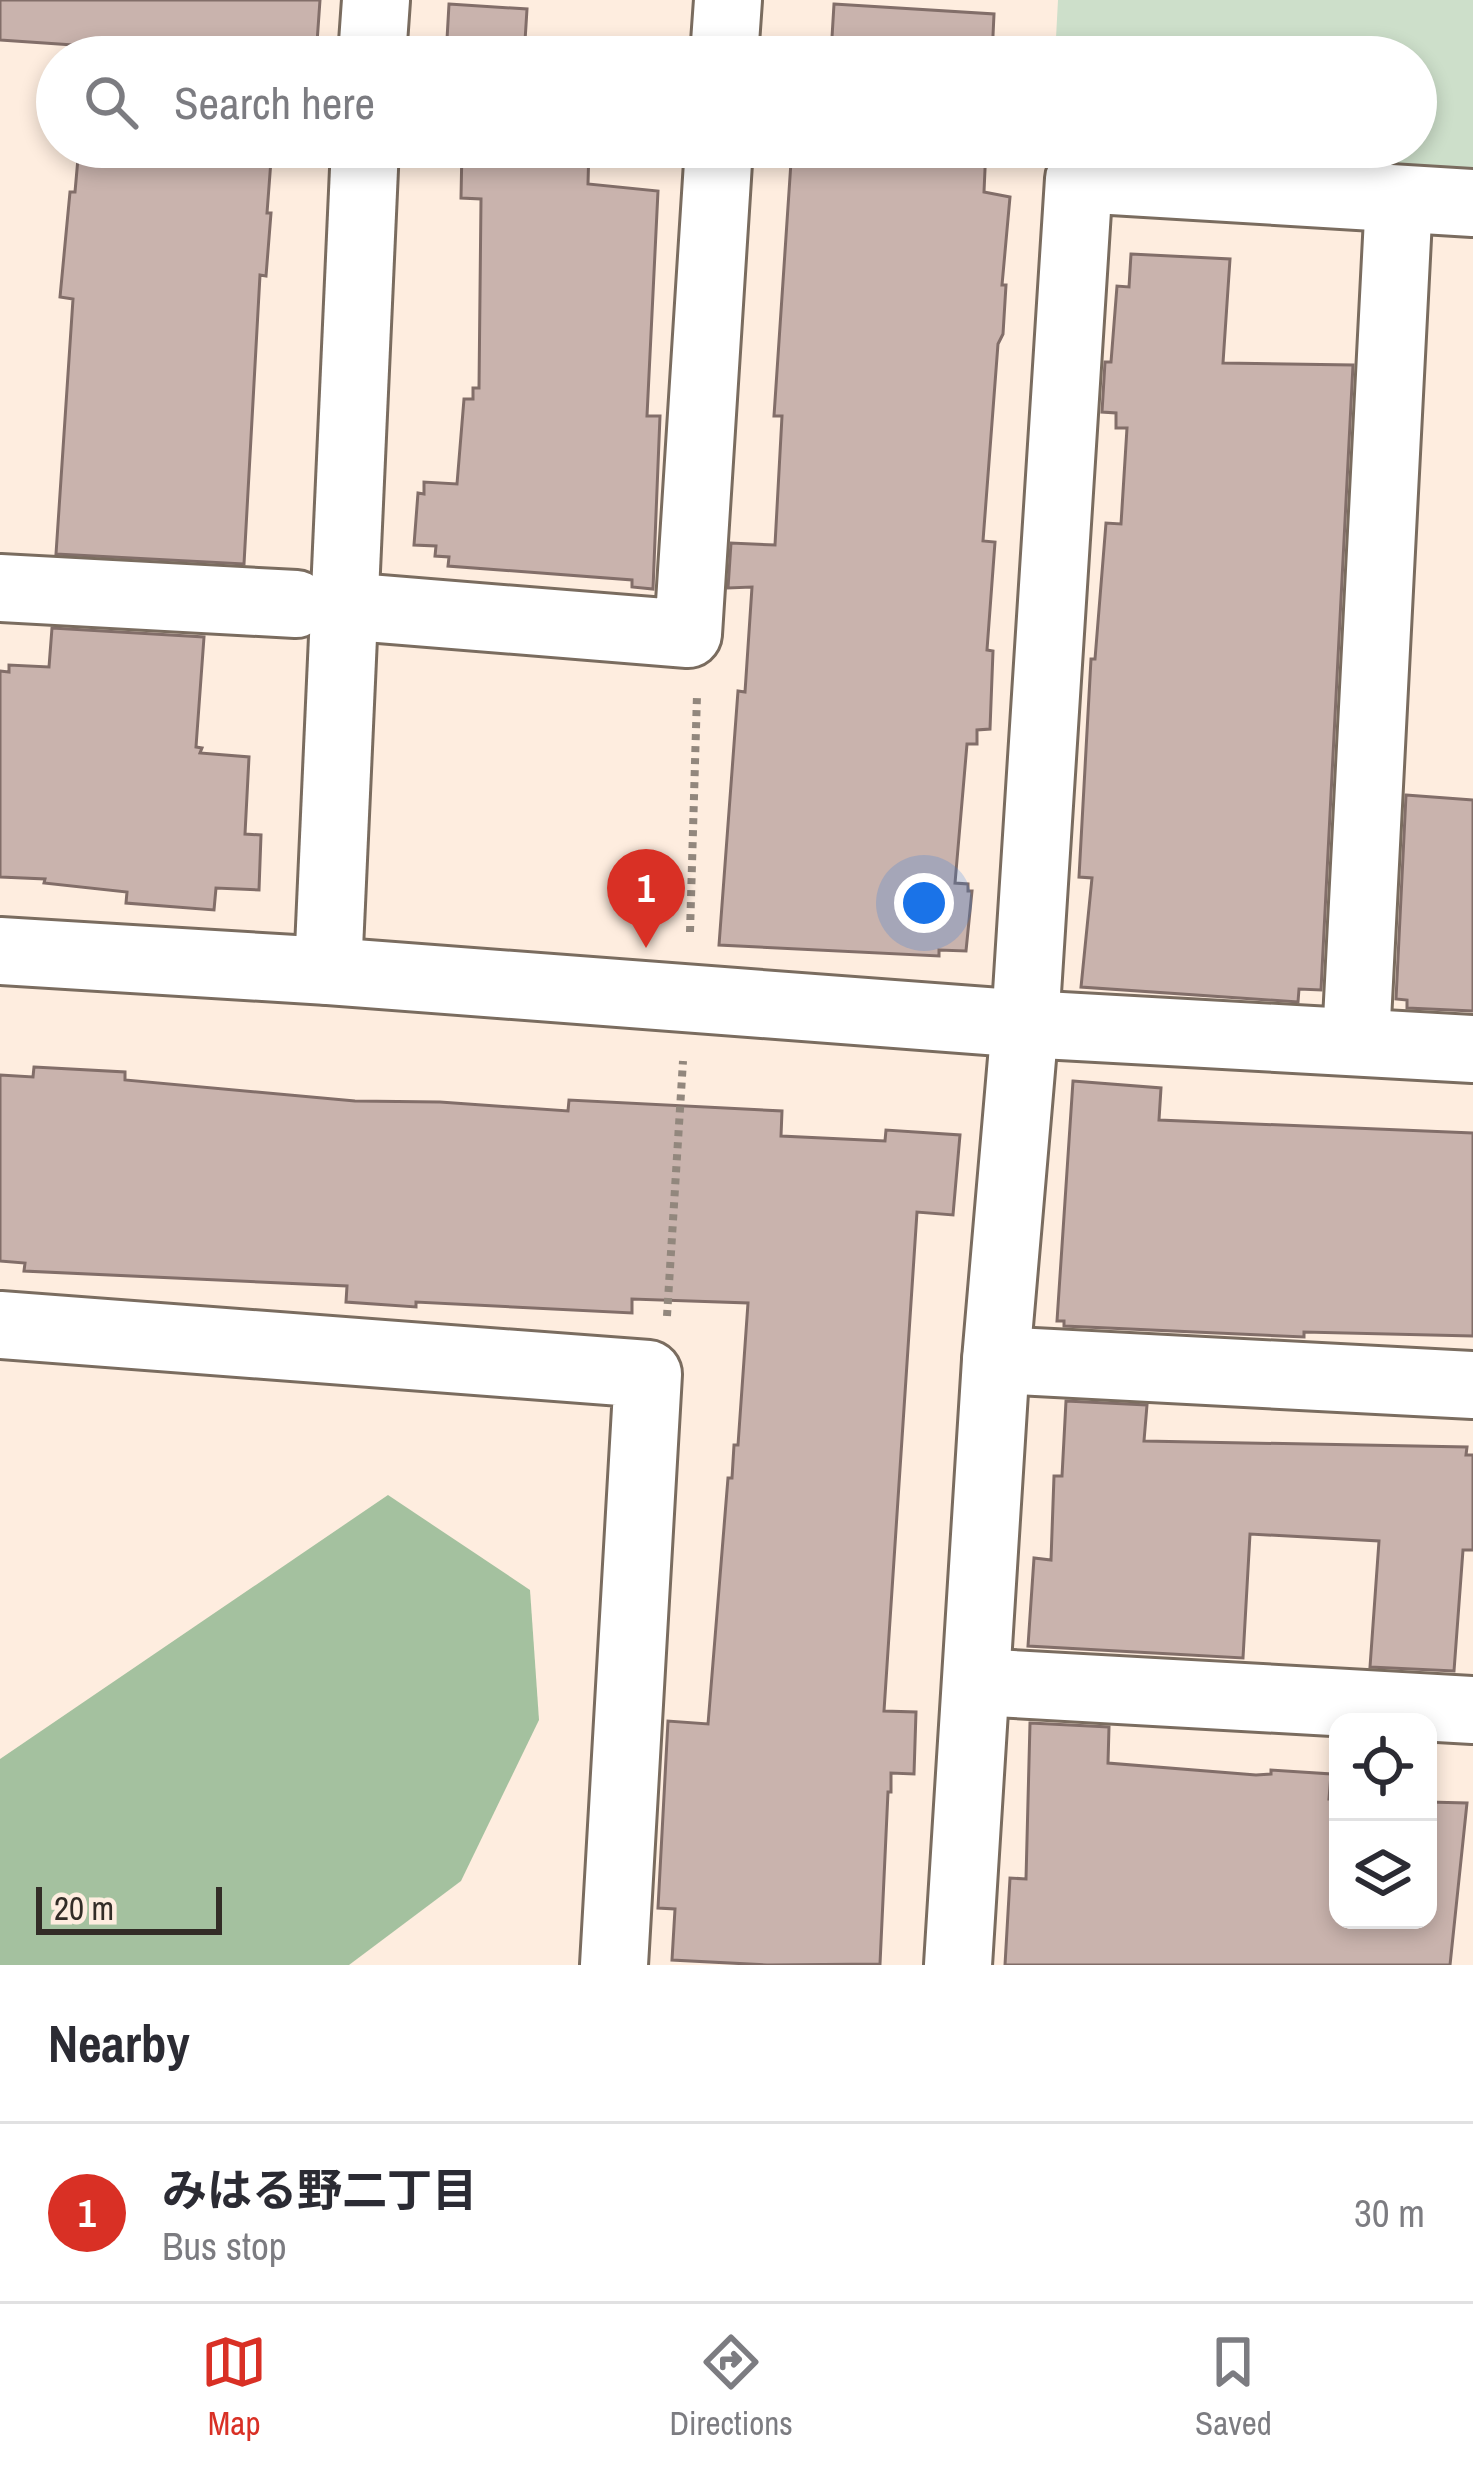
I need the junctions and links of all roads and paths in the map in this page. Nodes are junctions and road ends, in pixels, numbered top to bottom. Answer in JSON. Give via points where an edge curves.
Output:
{"nodes":[{"id":1,"x":376,"y":0,"type":"edge"},
{"id":2,"x":728,"y":0,"type":"edge"},
{"id":3,"x":373,"y":36,"type":"edge"},
{"id":4,"x":725,"y":36,"type":"edge"},
{"id":5,"x":363,"y":168,"type":"edge"},
{"id":6,"x":718,"y":168,"type":"edge"},
{"id":7,"x":1399,"y":199,"type":"junction"},
{"id":8,"x":1473,"y":203,"type":"edge"},
{"id":9,"x":0,"y":588,"type":"edge"},
{"id":10,"x":320,"y":605,"type":"junction"},
{"id":11,"x":688,"y":634,"type":"junction"},
{"id":12,"x":689,"y":935,"type":"dead end"},
{"id":13,"x":0,"y":951,"type":"edge"},
{"id":14,"x":328,"y":971,"type":"junction"},
{"id":15,"x":1025,"y":1024,"type":"junction"},
{"id":16,"x":1356,"y":1040,"type":"junction"},
{"id":17,"x":684,"y":1046,"type":"dead end"},
{"id":18,"x":1473,"y":1048,"type":"edge"},
{"id":19,"x":0,"y":1325,"type":"edge"},
{"id":20,"x":996,"y":1360,"type":"junction"},
{"id":21,"x":648,"y":1373,"type":"junction"},
{"id":22,"x":1473,"y":1385,"type":"edge"},
{"id":23,"x":977,"y":1682,"type":"junction"},
{"id":24,"x":1473,"y":1710,"type":"edge"},
{"id":25,"x":614,"y":1965,"type":"edge"},
{"id":26,"x":958,"y":1965,"type":"edge"}],
"edges":[{"from":1,"to":3,"type":"street"},
{"from":2,"to":4,"type":"street"},
{"from":5,"to":10,"type":"street"},
{"from":6,"to":11,"type":"street"},
{"from":7,"to":8,"type":"street"},
{"from":7,"to":15,"type":"street","via":[[1078,178]]},
{"from":7,"to":16,"type":"street"},
{"from":9,"to":10,"type":"street"},
{"from":10,"to":11,"type":"street"},
{"from":10,"to":14,"type":"street"},
{"from":11,"to":12,"type":"path","via":[[698,658]]},
{"from":13,"to":14,"type":"street"},
{"from":14,"to":15,"type":"street"},
{"from":15,"to":16,"type":"street"},
{"from":15,"to":20,"type":"street"},
{"from":16,"to":18,"type":"street"},
{"from":17,"to":21,"type":"path","via":[[666,1336]]},
{"from":19,"to":21,"type":"street"},
{"from":20,"to":22,"type":"street"},
{"from":20,"to":23,"type":"street"},
{"from":21,"to":25,"type":"street"},
{"from":23,"to":24,"type":"street"},
{"from":23,"to":26,"type":"street"}]}
